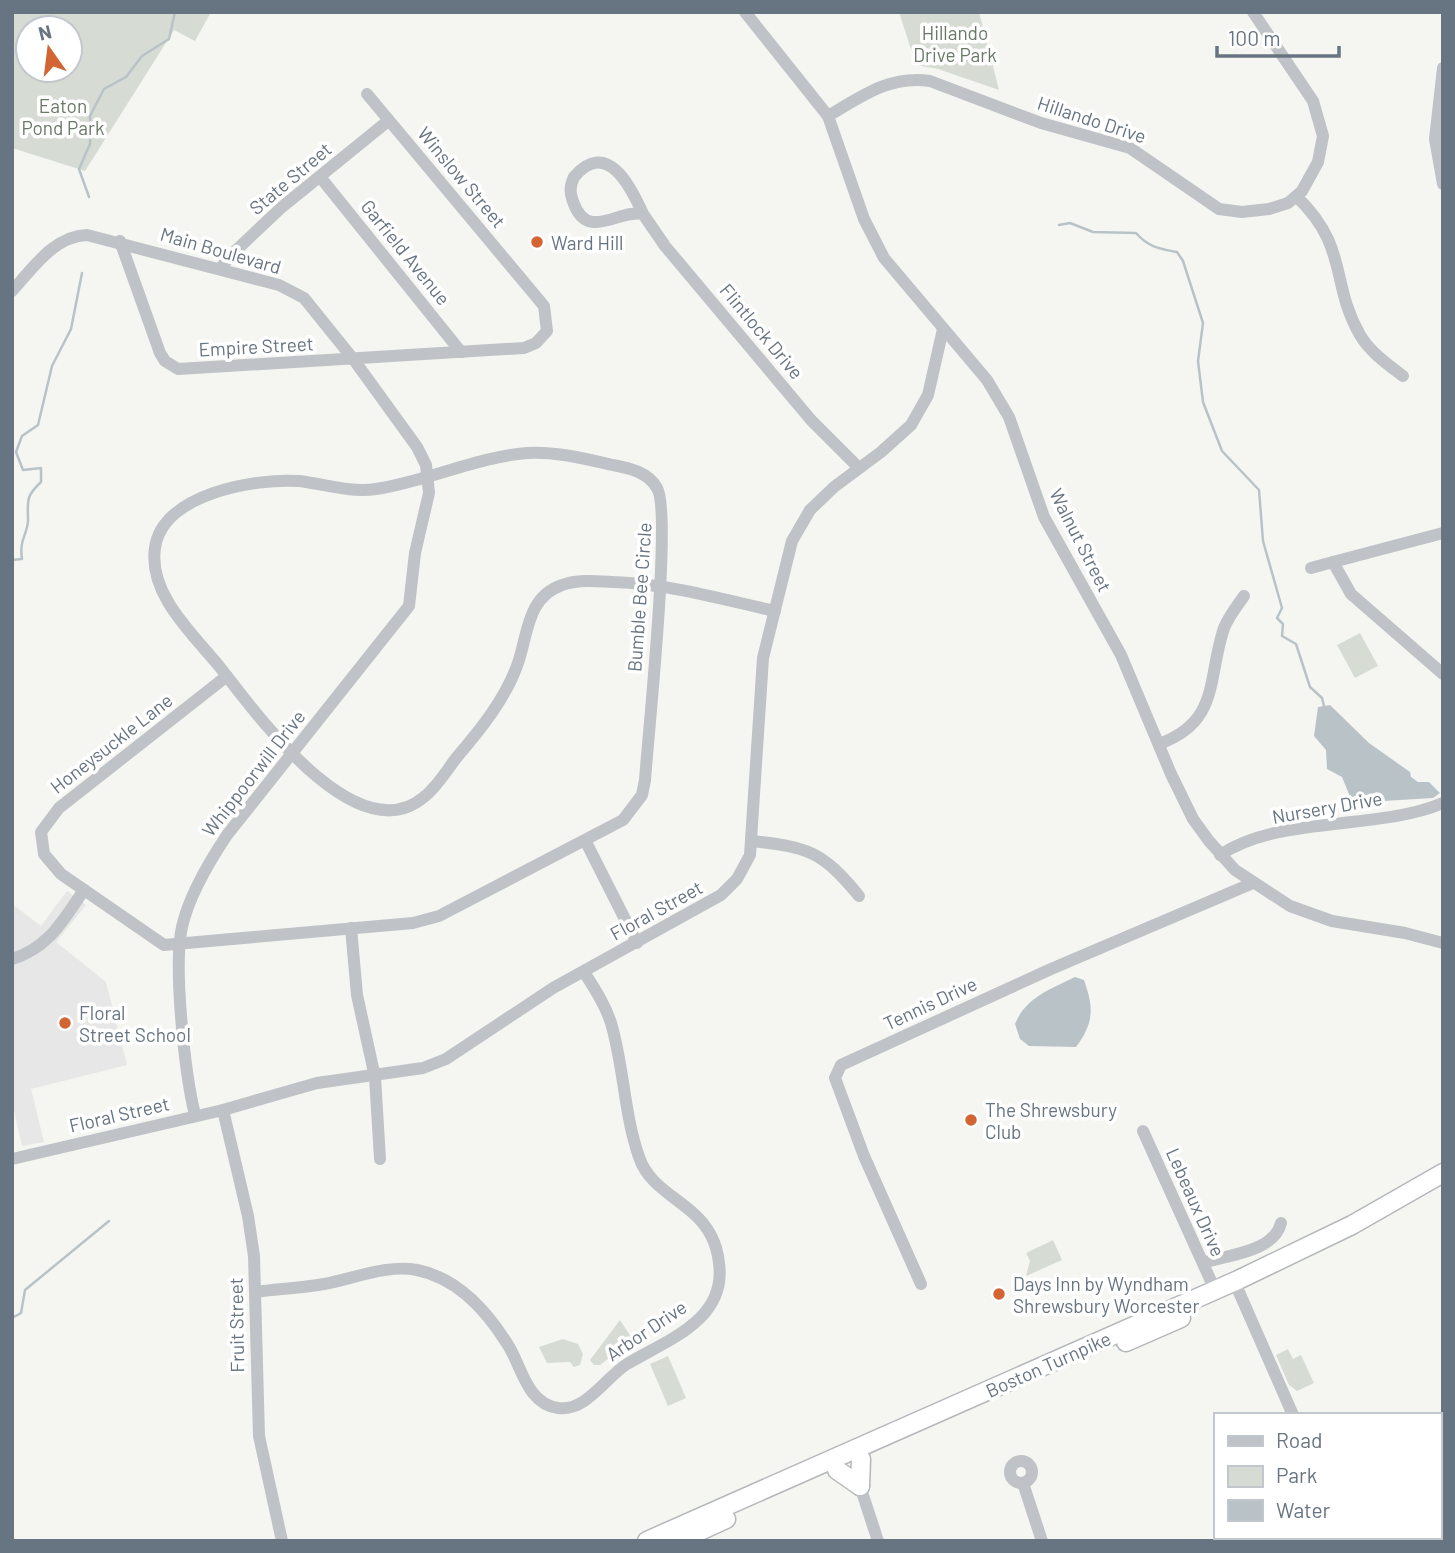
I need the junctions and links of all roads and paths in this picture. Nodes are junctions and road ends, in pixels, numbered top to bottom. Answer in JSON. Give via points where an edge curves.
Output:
{"nodes":[{"id":1,"x":1254,"y":12,"type":"edge"},
{"id":2,"x":750,"y":14,"type":"edge"},
{"id":3,"x":1443,"y":68,"type":"edge"},
{"id":4,"x":367,"y":94,"type":"dead end"},
{"id":5,"x":828,"y":116,"type":"junction"},
{"id":6,"x":388,"y":121,"type":"junction"},
{"id":7,"x":321,"y":178,"type":"junction"},
{"id":8,"x":1443,"y":184,"type":"edge"},
{"id":9,"x":1297,"y":197,"type":"junction"},
{"id":10,"x":643,"y":214,"type":"junction"},
{"id":11,"x":120,"y":241,"type":"junction"},
{"id":12,"x":220,"y":269,"type":"junction"},
{"id":13,"x":12,"y":291,"type":"edge"},
{"id":14,"x":943,"y":329,"type":"junction"},
{"id":15,"x":461,"y":352,"type":"junction"},
{"id":16,"x":354,"y":360,"type":"junction"},
{"id":17,"x":1403,"y":376,"type":"dead end"},
{"id":18,"x":858,"y":467,"type":"junction"},
{"id":19,"x":429,"y":478,"type":"junction"},
{"id":20,"x":1443,"y":533,"type":"edge"},
{"id":21,"x":1334,"y":562,"type":"junction"},
{"id":22,"x":1311,"y":568,"type":"dead end"},
{"id":23,"x":659,"y":584,"type":"junction"},
{"id":24,"x":1244,"y":596,"type":"dead end"},
{"id":25,"x":775,"y":611,"type":"junction"},
{"id":26,"x":1443,"y":674,"type":"edge"},
{"id":27,"x":227,"y":677,"type":"junction"},
{"id":28,"x":1159,"y":744,"type":"junction"},
{"id":29,"x":292,"y":754,"type":"junction"},
{"id":30,"x":1443,"y":803,"type":"edge"},
{"id":31,"x":752,"y":841,"type":"junction"},
{"id":32,"x":586,"y":842,"type":"junction"},
{"id":33,"x":1220,"y":855,"type":"junction"},
{"id":34,"x":1253,"y":883,"type":"junction"},
{"id":35,"x":84,"y":890,"type":"junction"},
{"id":36,"x":859,"y":896,"type":"dead end"},
{"id":37,"x":351,"y":928,"type":"junction"},
{"id":38,"x":637,"y":943,"type":"junction"},
{"id":39,"x":1443,"y":943,"type":"edge"},
{"id":40,"x":180,"y":945,"type":"junction"},
{"id":41,"x":12,"y":959,"type":"edge"},
{"id":42,"x":584,"y":972,"type":"junction"},
{"id":43,"x":375,"y":1077,"type":"junction"},
{"id":44,"x":223,"y":1110,"type":"junction"},
{"id":45,"x":195,"y":1115,"type":"junction"},
{"id":46,"x":1143,"y":1131,"type":"dead end"},
{"id":47,"x":12,"y":1159,"type":"edge"},
{"id":48,"x":380,"y":1159,"type":"dead end"},
{"id":49,"x":1443,"y":1173,"type":"edge"},
{"id":50,"x":1443,"y":1187,"type":"edge"},
{"id":51,"x":1281,"y":1223,"type":"dead end"},
{"id":52,"x":1203,"y":1263,"type":"junction"},
{"id":53,"x":920,"y":1284,"type":"dead end"},
{"id":54,"x":1214,"y":1290,"type":"junction"},
{"id":55,"x":256,"y":1292,"type":"junction"},
{"id":56,"x":1239,"y":1292,"type":"junction"},
{"id":57,"x":1292,"y":1413,"type":"edge"},
{"id":58,"x":861,"y":1459,"type":"junction"},
{"id":59,"x":837,"y":1470,"type":"junction"},
{"id":60,"x":1023,"y":1483,"type":"dead end"},
{"id":61,"x":860,"y":1486,"type":"junction"},
{"id":62,"x":282,"y":1541,"type":"edge"},
{"id":63,"x":647,"y":1541,"type":"edge"},
{"id":64,"x":678,"y":1541,"type":"edge"},
{"id":65,"x":878,"y":1541,"type":"edge"},
{"id":66,"x":1042,"y":1541,"type":"edge"}],
"edges":[{"from":1,"to":9,"type":"street","via":[[1313,102],[1321,124],[1320,155]]},
{"from":2,"to":5,"type":"street","name":"Walnut Street"},
{"from":3,"to":8,"type":"street","via":[[1435,139]]},
{"from":4,"to":6,"type":"street","name":"Winslow Street"},
{"from":5,"to":9,"type":"street","name":"Hillando Drive","via":[[887,83],[913,78],[1140,153],[1219,209],[1269,209]]},
{"from":5,"to":14,"type":"street","name":"Walnut Street","via":[[878,248]]},
{"from":6,"to":7,"type":"street","name":"State Street"},
{"from":6,"to":15,"type":"street","name":"Winslow Street","via":[[547,312],[547,331],[536,343],[524,348]]},
{"from":7,"to":12,"type":"street","name":"State Street","via":[[282,206]]},
{"from":7,"to":15,"type":"street","name":"Garfield Avenue"},
{"from":9,"to":17,"type":"street","via":[[1331,242],[1360,334],[1372,351]]},
{"from":10,"to":10,"type":"street","name":"Flintlock Drive","via":[[632,213],[601,224],[585,220],[571,198],[574,177],[591,165],[617,169]]},
{"from":10,"to":18,"type":"street","name":"Flintlock Drive","via":[[666,248],[808,416]]},
{"from":11,"to":12,"type":"street","name":"Main Boulevard"},
{"from":11,"to":13,"type":"street","name":"Main Boulevard","via":[[87,235],[69,238],[53,247]]},
{"from":11,"to":16,"type":"street","name":"Empire Street","via":[[160,352],[171,366],[190,369]]},
{"from":12,"to":16,"type":"street","name":"Main Boulevard","via":[[299,293]]},
{"from":14,"to":18,"type":"street","name":"Floral Street","via":[[928,395],[919,412],[890,444]]},
{"from":14,"to":28,"type":"street","name":"Walnut Street","via":[[987,380],[1009,417],[1044,517],[1121,655]]},
{"from":15,"to":16,"type":"street","name":"Winslow Street"},
{"from":16,"to":19,"type":"street","name":"Main Boulevard","via":[[417,447]]},
{"from":18,"to":25,"type":"street","name":"Floral Street","via":[[810,510],[795,534]]},
{"from":19,"to":23,"type":"street","name":"Bumble Bee Circle","via":[[489,459],[531,452],[641,473],[654,483],[663,500]]},
{"from":19,"to":27,"type":"street","name":"Bumble Bee Circle","via":[[369,490],[298,481],[260,482],[214,494],[174,513],[155,543],[156,573],[172,607]]},
{"from":19,"to":29,"type":"street","name":"Whippoorwill Drive","via":[[409,606]]},
{"from":20,"to":21,"type":"street"},
{"from":21,"to":22,"type":"street"},
{"from":21,"to":26,"type":"street","via":[[1351,594]]},
{"from":23,"to":25,"type":"street","name":"Bumble Bee Circle"},
{"from":23,"to":29,"type":"street","name":"Bumble Bee Circle","via":[[575,582],[554,588],[530,615],[518,663],[504,693],[476,735],[421,800],[397,809],[368,809],[338,793]]},
{"from":23,"to":32,"type":"street","name":"Bumble Bee Circle","via":[[642,795],[624,820]]},
{"from":24,"to":28,"type":"street","via":[[1224,628],[1209,700],[1200,716],[1188,731]]},
{"from":25,"to":31,"type":"street","name":"Floral Street","via":[[763,658]]},
{"from":27,"to":29,"type":"street","name":"Bumble Bee Circle"},
{"from":27,"to":35,"type":"street","name":"Honeysuckle Lane","via":[[49,817],[41,832],[44,854]]},
{"from":28,"to":33,"type":"street","name":"Walnut Street","via":[[1192,819]]},
{"from":29,"to":40,"type":"street","name":"Whippoorwill Drive","via":[[212,857],[185,916]]},
{"from":30,"to":33,"type":"street","name":"Nursery Drive","via":[[1252,840]]},
{"from":31,"to":36,"type":"street","via":[[813,852]]},
{"from":31,"to":38,"type":"street","name":"Floral Street","via":[[747,863],[721,895]]},
{"from":32,"to":37,"type":"street","name":"Bumble Bee Circle","via":[[439,916]]},
{"from":32,"to":38,"type":"street"},
{"from":33,"to":34,"type":"street","name":"Walnut Street"},
{"from":34,"to":39,"type":"street","name":"Walnut Street","via":[[1319,918]]},
{"from":34,"to":53,"type":"street","name":"Tennis Drive","via":[[841,1066],[835,1078],[846,1111]]},
{"from":35,"to":40,"type":"street","name":"Honeysuckle Lane","via":[[156,941]]},
{"from":35,"to":41,"type":"street","via":[[42,946]]},
{"from":37,"to":40,"type":"street","name":"Bumble Bee Circle"},
{"from":37,"to":43,"type":"street","via":[[357,995]]},
{"from":38,"to":42,"type":"street","name":"Floral Street"},
{"from":40,"to":45,"type":"street","name":"Whippoorwill Drive","via":[[187,1072]]},
{"from":42,"to":43,"type":"street","name":"Floral Street","via":[[446,1059]]},
{"from":42,"to":55,"type":"street","name":"Arbor Drive","via":[[610,1023],[640,1161],[655,1183],[701,1220],[715,1242],[719,1289],[709,1310],[671,1341],[623,1367],[591,1395],[563,1409],[551,1407],[533,1394],[508,1345],[482,1309],[433,1274],[401,1269]]},
{"from":43,"to":44,"type":"street","name":"Floral Street","via":[[317,1083]]},
{"from":43,"to":48,"type":"street"},
{"from":44,"to":45,"type":"street","name":"Floral Street"},
{"from":44,"to":55,"type":"street","name":"Fruit Street","via":[[248,1216]]},
{"from":45,"to":47,"type":"street","name":"Floral Street"},
{"from":46,"to":52,"type":"street","name":"Lebeaux Drive"},
{"from":49,"to":54,"type":"highway","name":"Boston Turnpike","via":[[1352,1226]]},
{"from":50,"to":56,"type":"highway","name":"Boston Turnpike","via":[[1339,1245]]},
{"from":51,"to":52,"type":"street","via":[[1268,1241]]},
{"from":52,"to":54,"type":"street","name":"Lebeaux Drive"},
{"from":54,"to":63,"type":"highway","name":"Boston Turnpike"},
{"from":55,"to":62,"type":"street","name":"Fruit Street","via":[[259,1436]]},
{"from":56,"to":57,"type":"street"},
{"from":56,"to":58,"type":"highway","name":"Boston Turnpike"},
{"from":58,"to":59,"type":"highway","name":"Boston Turnpike"},
{"from":58,"to":61,"type":"highway"},
{"from":59,"to":61,"type":"highway"},
{"from":59,"to":64,"type":"highway","name":"Boston Turnpike"},
{"from":60,"to":66,"type":"street"},
{"from":61,"to":65,"type":"street"}]}
